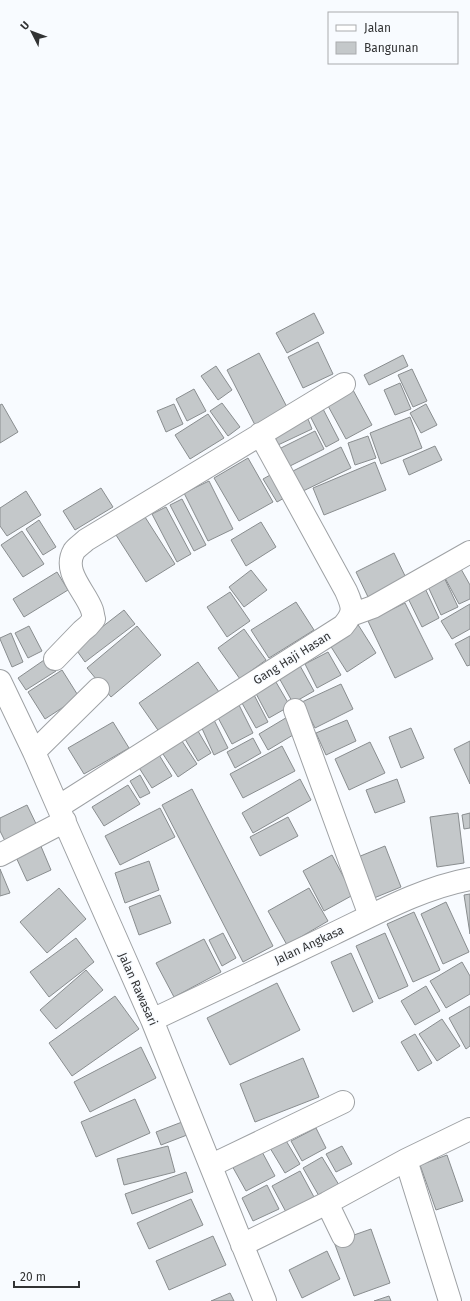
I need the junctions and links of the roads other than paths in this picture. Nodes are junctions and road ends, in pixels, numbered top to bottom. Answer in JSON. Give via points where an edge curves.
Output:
{"nodes":[{"id":1,"x":344,"y":384,"type":"dead end"},
{"id":2,"x":260,"y":434,"type":"junction"},
{"id":3,"x":470,"y":552,"type":"edge"},
{"id":4,"x":351,"y":615,"type":"junction"},
{"id":5,"x":54,"y":659,"type":"dead end"},
{"id":6,"x":0,"y":681,"type":"edge"},
{"id":7,"x":98,"y":689,"type":"dead end"},
{"id":8,"x":295,"y":710,"type":"dead end"},
{"id":9,"x":34,"y":752,"type":"junction"},
{"id":10,"x":61,"y":814,"type":"junction"},
{"id":11,"x":0,"y":855,"type":"edge"},
{"id":12,"x":470,"y":880,"type":"edge"},
{"id":13,"x":370,"y":916,"type":"junction"},
{"id":14,"x":152,"y":1020,"type":"junction"},
{"id":15,"x":343,"y":1102,"type":"dead end"},
{"id":16,"x":470,"y":1129,"type":"edge"},
{"id":17,"x":406,"y":1160,"type":"junction"},
{"id":18,"x":212,"y":1165,"type":"junction"},
{"id":19,"x":328,"y":1203,"type":"junction"},
{"id":20,"x":343,"y":1236,"type":"dead end"},
{"id":21,"x":242,"y":1245,"type":"junction"},
{"id":22,"x":265,"y":1301,"type":"edge"},
{"id":23,"x":450,"y":1301,"type":"edge"}],
"edges":[{"from":1,"to":2,"type":"street"},
{"from":2,"to":4,"type":"street","via":[[346,591],[351,602]]},
{"from":2,"to":5,"type":"street","via":[[86,540],[74,551],[71,565],[73,574],[92,609],[94,620]]},
{"from":3,"to":4,"type":"street","via":[[373,607]]},
{"from":4,"to":10,"type":"street","name":"Gang Haji Hasan","via":[[343,626]]},
{"from":6,"to":9,"type":"street","name":"Jalan Rawasari"},
{"from":7,"to":9,"type":"street"},
{"from":8,"to":13,"type":"street"},
{"from":9,"to":10,"type":"street","name":"Jalan Rawasari"},
{"from":10,"to":11,"type":"street","name":"Gang Haji Hasan"},
{"from":10,"to":14,"type":"street","name":"Jalan Rawasari"},
{"from":12,"to":13,"type":"street","name":"Jalan Angkasa","via":[[439,887]]},
{"from":13,"to":14,"type":"street","name":"Jalan Angkasa"},
{"from":14,"to":18,"type":"street","name":"Jalan Rawasari"},
{"from":15,"to":18,"type":"street"},
{"from":16,"to":17,"type":"street"},
{"from":17,"to":19,"type":"street"},
{"from":17,"to":23,"type":"street"},
{"from":18,"to":21,"type":"street","name":"Jalan Rawasari"},
{"from":19,"to":20,"type":"street"},
{"from":19,"to":21,"type":"street"},
{"from":21,"to":22,"type":"street","name":"Jalan Rawasari"}]}
